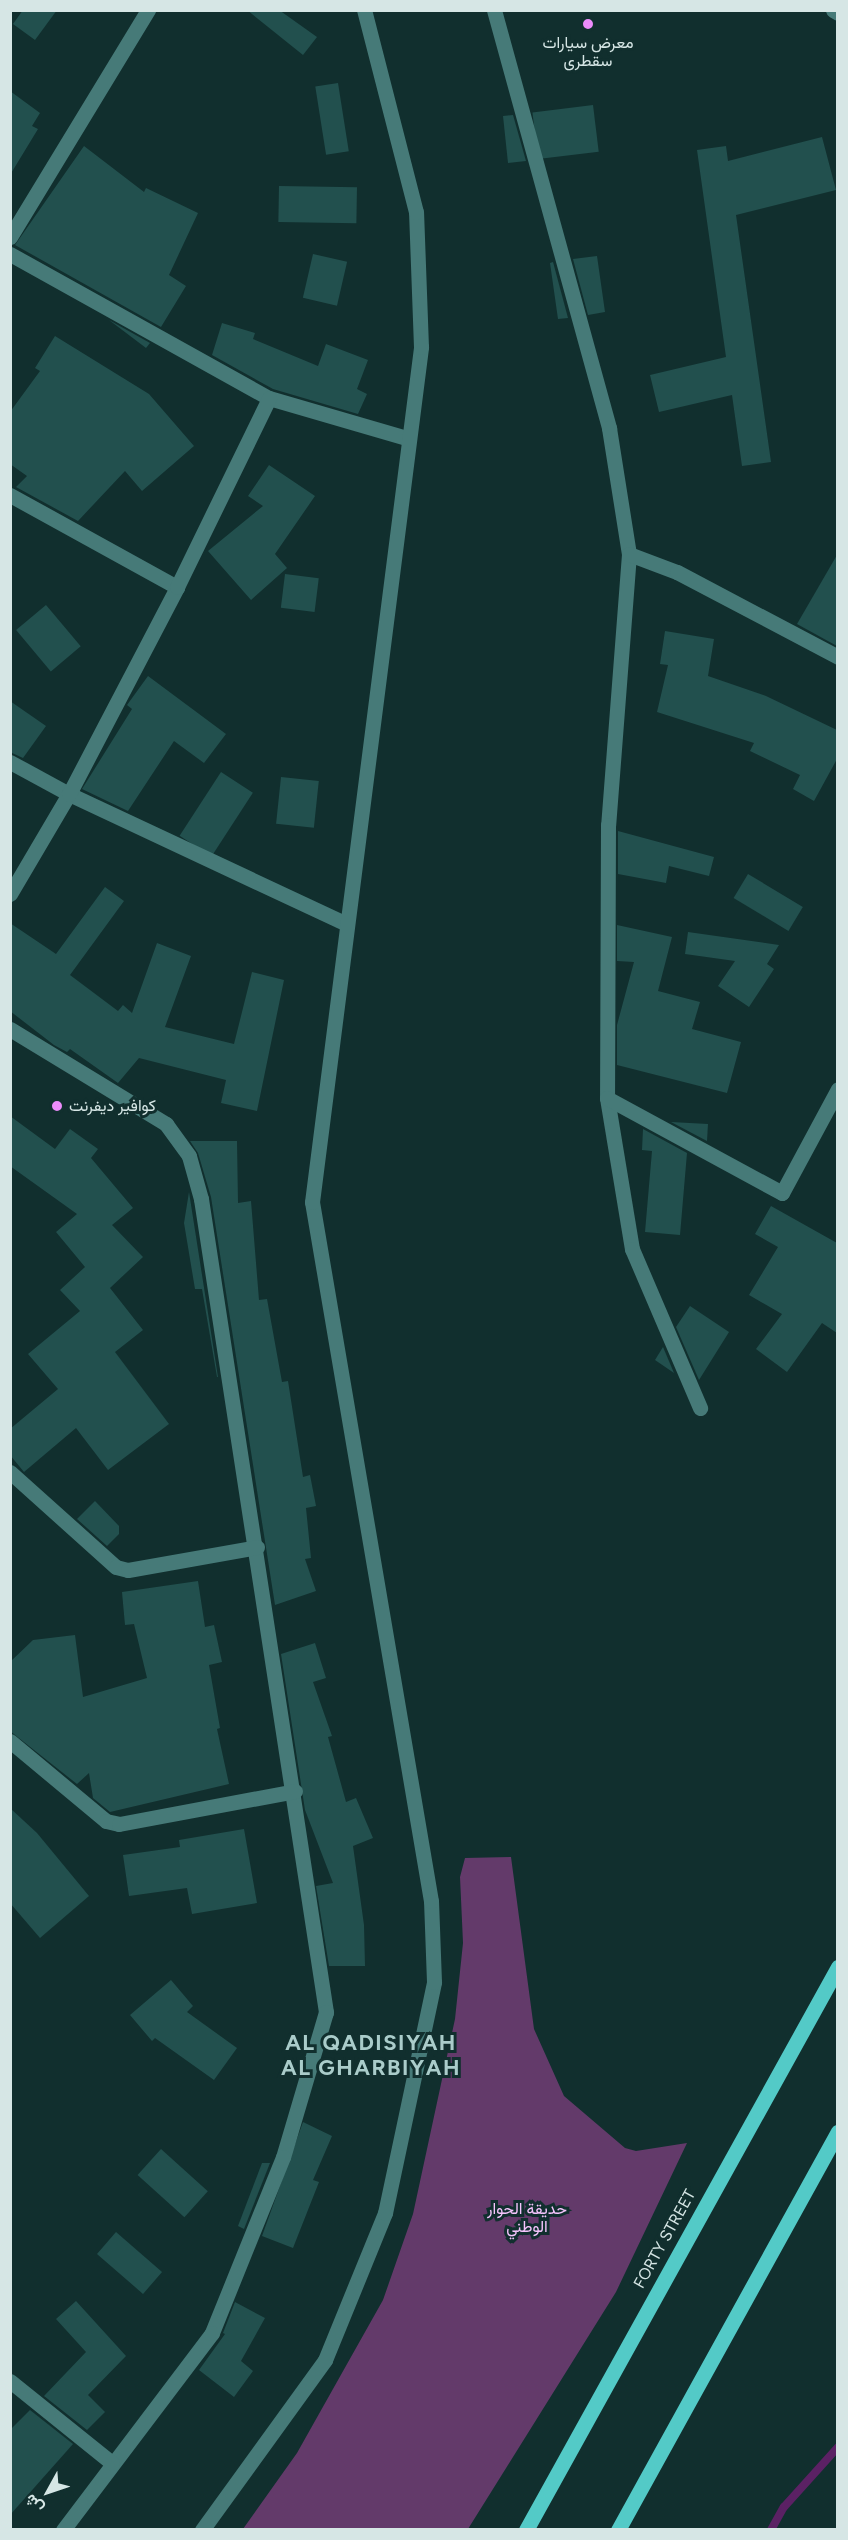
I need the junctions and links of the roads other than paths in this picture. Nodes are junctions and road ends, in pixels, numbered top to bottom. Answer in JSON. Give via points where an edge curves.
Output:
{"nodes":[{"id":1,"x":148,"y":10,"type":"edge"},
{"id":2,"x":364,"y":10,"type":"edge"},
{"id":3,"x":494,"y":10,"type":"edge"},
{"id":4,"x":833,"y":10,"type":"edge"},
{"id":5,"x":837,"y":13,"type":"edge"},
{"id":6,"x":10,"y":237,"type":"edge"},
{"id":7,"x":10,"y":254,"type":"edge"},
{"id":8,"x":269,"y":398,"type":"junction"},
{"id":9,"x":406,"y":438,"type":"junction"},
{"id":10,"x":10,"y":495,"type":"edge"},
{"id":11,"x":629,"y":554,"type":"junction"},
{"id":12,"x":177,"y":586,"type":"junction"},
{"id":13,"x":837,"y":657,"type":"edge"},
{"id":14,"x":10,"y":762,"type":"edge"},
{"id":15,"x":69,"y":794,"type":"junction"},
{"id":16,"x":10,"y":894,"type":"edge"},
{"id":17,"x":346,"y":924,"type":"junction"},
{"id":18,"x":10,"y":1029,"type":"edge"},
{"id":19,"x":837,"y":1089,"type":"edge"},
{"id":20,"x":607,"y":1098,"type":"junction"},
{"id":21,"x":700,"y":1408,"type":"dead end"},
{"id":22,"x":10,"y":1472,"type":"edge"},
{"id":23,"x":257,"y":1547,"type":"junction"},
{"id":24,"x":10,"y":1741,"type":"edge"},
{"id":25,"x":295,"y":1791,"type":"junction"},
{"id":26,"x":837,"y":1967,"type":"edge"},
{"id":27,"x":837,"y":2132,"type":"edge"},
{"id":28,"x":10,"y":2381,"type":"edge"},
{"id":29,"x":112,"y":2463,"type":"junction"},
{"id":30,"x":68,"y":2528,"type":"edge"},
{"id":31,"x":202,"y":2529,"type":"edge"},
{"id":32,"x":526,"y":2529,"type":"edge"},
{"id":33,"x":618,"y":2529,"type":"edge"}],
"edges":[{"from":1,"to":6,"type":"street"},
{"from":2,"to":9,"type":"street","via":[[416,212],[421,347]]},
{"from":3,"to":11,"type":"street","via":[[609,428]]},
{"from":4,"to":5,"type":"street"},
{"from":7,"to":8,"type":"street"},
{"from":8,"to":9,"type":"street"},
{"from":8,"to":12,"type":"street"},
{"from":9,"to":17,"type":"street"},
{"from":10,"to":12,"type":"street"},
{"from":11,"to":13,"type":"street","via":[[676,572]]},
{"from":11,"to":20,"type":"street","via":[[608,825]]},
{"from":12,"to":15,"type":"street"},
{"from":14,"to":15,"type":"street"},
{"from":15,"to":16,"type":"street"},
{"from":15,"to":17,"type":"street"},
{"from":17,"to":31,"type":"street","via":[[312,1202],[432,1901],[434,1982],[386,2213],[325,2360]]},
{"from":18,"to":23,"type":"street","via":[[166,1124],[189,1156],[201,1198]]},
{"from":19,"to":20,"type":"street","via":[[782,1193]]},
{"from":20,"to":21,"type":"street","via":[[632,1249]]},
{"from":22,"to":23,"type":"street","via":[[116,1567],[128,1570]]},
{"from":23,"to":25,"type":"street"},
{"from":24,"to":25,"type":"street","via":[[106,1821],[119,1824]]},
{"from":25,"to":29,"type":"street","via":[[326,2012],[283,2157],[212,2333]]},
{"from":26,"to":32,"type":"main road","name":"FORTY STREET"},
{"from":27,"to":33,"type":"main road"},
{"from":28,"to":29,"type":"street"},
{"from":29,"to":30,"type":"street"}]}
